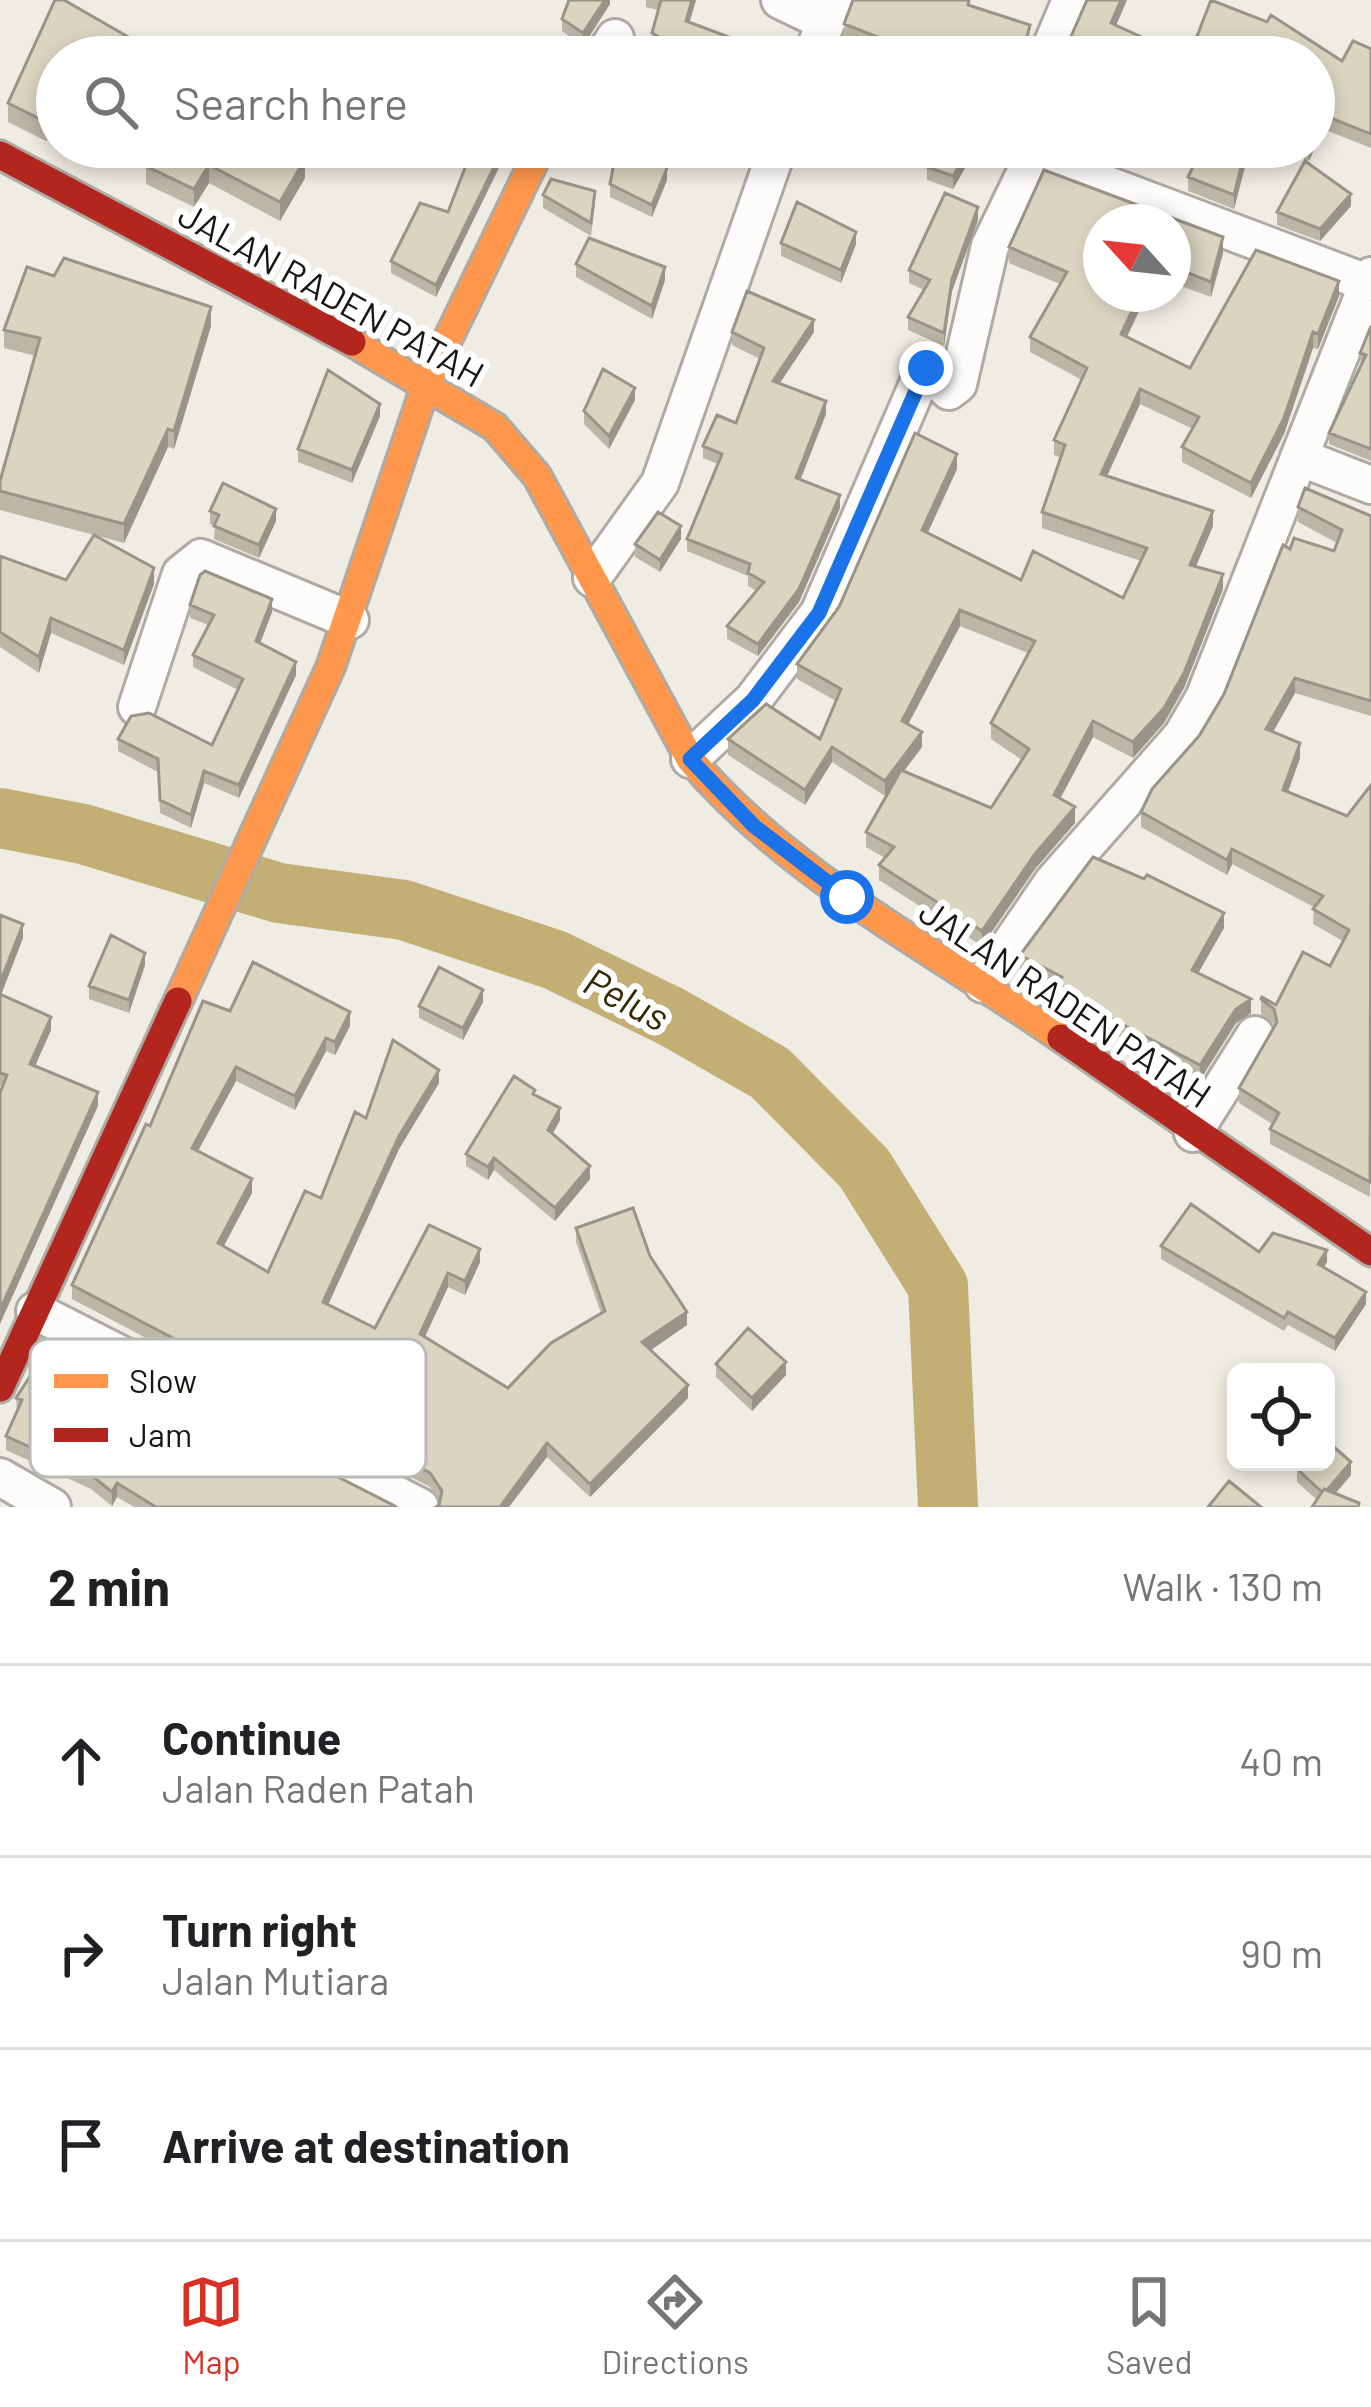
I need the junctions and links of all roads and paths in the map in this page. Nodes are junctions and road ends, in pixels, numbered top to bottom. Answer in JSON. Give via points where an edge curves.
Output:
{"nodes":[{"id":1,"x":780,"y":0,"type":"edge"},
{"id":2,"x":1071,"y":0,"type":"edge"},
{"id":3,"x":831,"y":11,"type":"edge"},
{"id":4,"x":1055,"y":36,"type":"edge"},
{"id":5,"x":0,"y":155,"type":"edge"},
{"id":6,"x":531,"y":168,"type":"edge"},
{"id":7,"x":771,"y":168,"type":"edge"},
{"id":8,"x":1009,"y":168,"type":"edge"},
{"id":9,"x":1065,"y":168,"type":"edge"},
{"id":10,"x":1369,"y":280,"type":"edge"},
{"id":11,"x":428,"y":382,"type":"junction"},
{"id":12,"x":1299,"y":457,"type":"junction"},
{"id":13,"x":1371,"y":485,"type":"edge"},
{"id":14,"x":592,"y":578,"type":"junction"},
{"id":15,"x":350,"y":620,"type":"junction"},
{"id":16,"x":137,"y":707,"type":"dead end"},
{"id":17,"x":690,"y":759,"type":"junction"},
{"id":18,"x":983,"y":984,"type":"junction"},
{"id":19,"x":1255,"y":1036,"type":"dead end"},
{"id":20,"x":1193,"y":1132,"type":"junction"},
{"id":21,"x":1371,"y":1252,"type":"edge"},
{"id":22,"x":34,"y":1312,"type":"junction"},
{"id":23,"x":87,"y":1339,"type":"edge"},
{"id":24,"x":1,"y":1383,"type":"edge"},
{"id":25,"x":0,"y":1477,"type":"edge"},
{"id":26,"x":361,"y":1477,"type":"edge"},
{"id":27,"x":52,"y":1507,"type":"edge"},
{"id":28,"x":420,"y":1507,"type":"edge"}],
"edges":[{"from":1,"to":3,"type":"street"},
{"from":2,"to":4,"type":"street"},
{"from":5,"to":11,"type":"main road","name":"JALAN RADEN PATAH"},
{"from":6,"to":11,"type":"main road"},
{"from":7,"to":14,"type":"street","via":[[660,483]]},
{"from":8,"to":17,"type":"street","via":[[958,384],[949,391],[926,368],[819,613],[753,700]]},
{"from":9,"to":10,"type":"street"},
{"from":10,"to":12,"type":"street"},
{"from":11,"to":14,"type":"main road","name":"JALAN RADEN PATAH","via":[[515,448]]},
{"from":11,"to":15,"type":"main road"},
{"from":12,"to":13,"type":"street"},
{"from":12,"to":18,"type":"street","via":[[1182,736],[1053,882]]},
{"from":14,"to":17,"type":"main road","name":"JALAN RADEN PATAH"},
{"from":15,"to":16,"type":"street","via":[[201,558],[181,574]]},
{"from":15,"to":22,"type":"main road"},
{"from":17,"to":18,"type":"main road","name":"JALAN RADEN PATAH","via":[[754,826],[828,883]]},
{"from":18,"to":20,"type":"main road","name":"JALAN RADEN PATAH"},
{"from":19,"to":20,"type":"street"},
{"from":20,"to":21,"type":"main road","name":"JALAN RADEN PATAH"},
{"from":22,"to":23,"type":"street"},
{"from":22,"to":24,"type":"main road"},
{"from":25,"to":27,"type":"street"},
{"from":26,"to":28,"type":"street"}]}
